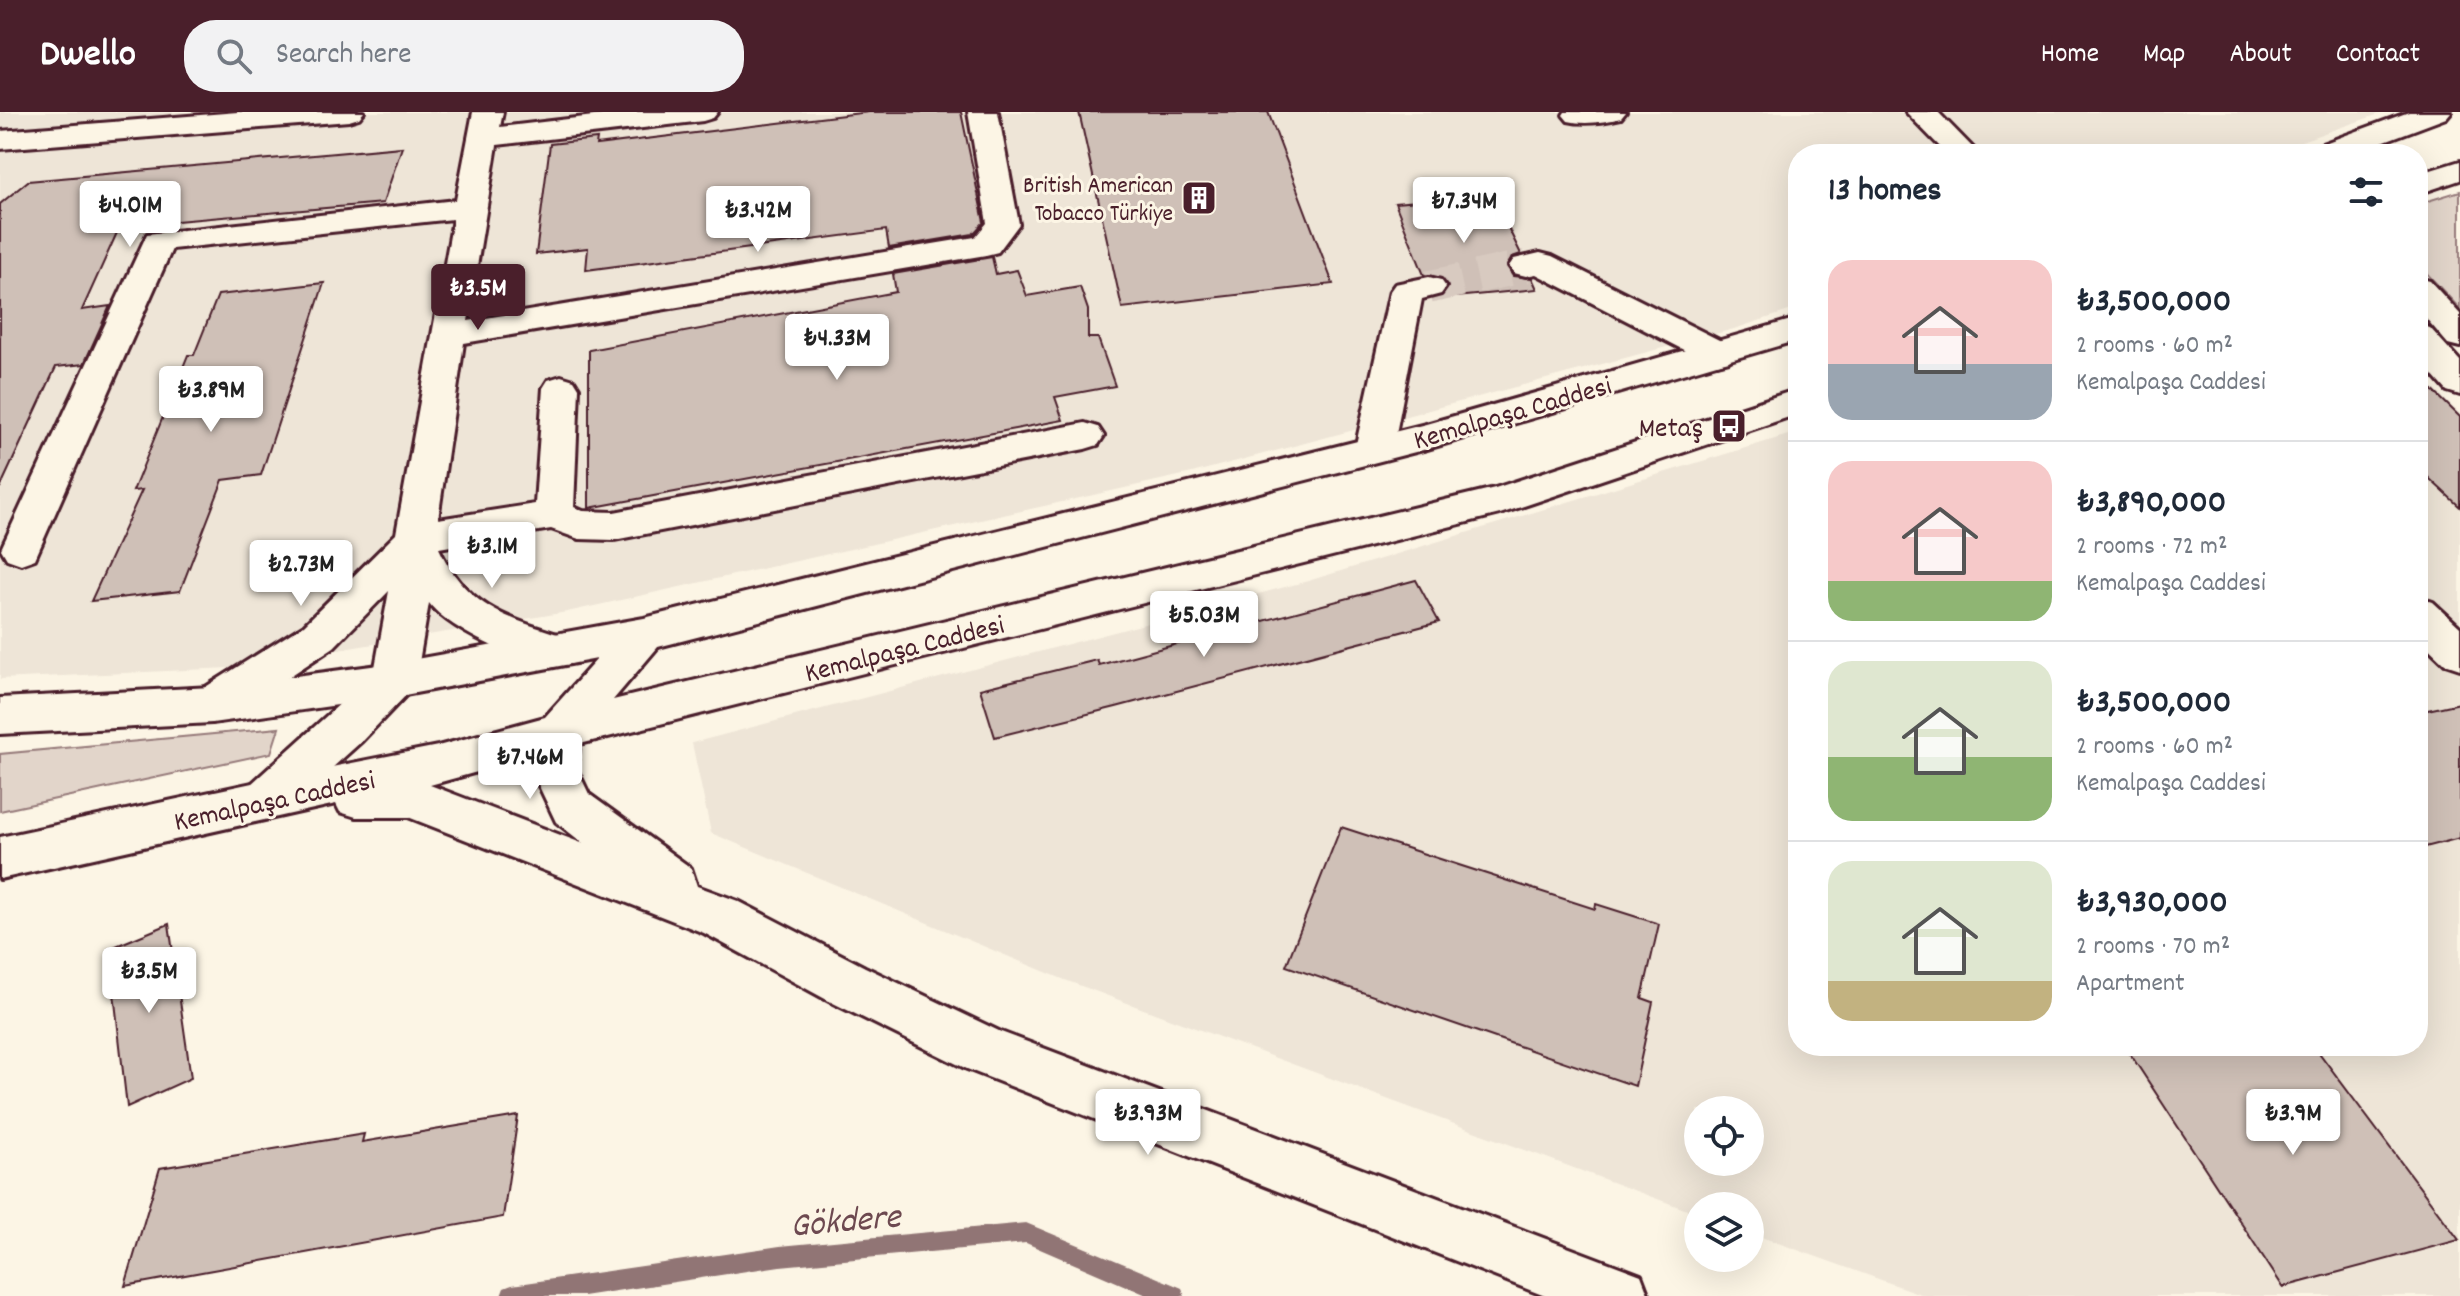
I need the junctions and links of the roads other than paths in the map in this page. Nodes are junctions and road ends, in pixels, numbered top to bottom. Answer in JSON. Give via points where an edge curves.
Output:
{"nodes":[{"id":1,"x":4,"y":112,"type":"edge"},
{"id":2,"x":349,"y":112,"type":"edge"},
{"id":3,"x":703,"y":112,"type":"edge"},
{"id":4,"x":983,"y":112,"type":"edge"},
{"id":5,"x":1611,"y":112,"type":"edge"},
{"id":6,"x":1921,"y":112,"type":"edge"},
{"id":7,"x":2419,"y":114,"type":"edge"},
{"id":8,"x":1578,"y":115,"type":"dead end"},
{"id":9,"x":0,"y":121,"type":"edge"},
{"id":10,"x":485,"y":125,"type":"edge"},
{"id":11,"x":0,"y":140,"type":"edge"},
{"id":12,"x":1954,"y":144,"type":"edge"},
{"id":13,"x":2346,"y":144,"type":"edge"},
{"id":14,"x":2460,"y":170,"type":"edge"},
{"id":15,"x":2428,"y":181,"type":"edge"},
{"id":16,"x":470,"y":208,"type":"junction"},
{"id":17,"x":1526,"y":266,"type":"tunnel mouth"},
{"id":18,"x":1429,"y":287,"type":"tunnel mouth"},
{"id":19,"x":2428,"y":299,"type":"edge"},
{"id":20,"x":1788,"y":332,"type":"edge"},
{"id":21,"x":448,"y":335,"type":"junction"},
{"id":22,"x":2460,"y":336,"type":"edge"},
{"id":23,"x":2428,"y":347,"type":"edge"},
{"id":24,"x":1717,"y":353,"type":"junction"},
{"id":25,"x":2460,"y":383,"type":"edge"},
{"id":26,"x":561,"y":388,"type":"dead end"},
{"id":27,"x":1788,"y":404,"type":"edge"},
{"id":28,"x":1085,"y":436,"type":"dead end"},
{"id":29,"x":1374,"y":449,"type":"junction"},
{"id":30,"x":554,"y":515,"type":"junction"},
{"id":31,"x":415,"y":538,"type":"junction"},
{"id":32,"x":21,"y":549,"type":"dead end"},
{"id":33,"x":2428,"y":622,"type":"edge"},
{"id":34,"x":644,"y":634,"type":"junction"},
{"id":35,"x":558,"y":651,"type":"junction"},
{"id":36,"x":2460,"y":652,"type":"edge"},
{"id":37,"x":394,"y":680,"type":"junction"},
{"id":38,"x":212,"y":705,"type":"junction"},
{"id":39,"x":0,"y":716,"type":"edge"},
{"id":40,"x":560,"y":731,"type":"junction"},
{"id":41,"x":266,"y":799,"type":"junction"},
{"id":42,"x":0,"y":858,"type":"edge"},
{"id":43,"x":721,"y":917,"type":"junction"},
{"id":44,"x":1620,"y":1296,"type":"edge"}],
"edges":[{"from":1,"to":9,"type":"main road"},
{"from":2,"to":11,"type":"main road"},
{"from":3,"to":10,"type":"main road"},
{"from":4,"to":21,"type":"main road","via":[[1003,224],[986,245]]},
{"from":5,"to":8,"type":"main road"},
{"from":6,"to":12,"type":"main road"},
{"from":7,"to":13,"type":"main road"},
{"from":10,"to":16,"type":"main road"},
{"from":14,"to":15,"type":"main road"},
{"from":16,"to":21,"type":"main road"},
{"from":16,"to":32,"type":"main road","via":[[159,241]]},
{"from":17,"to":24,"type":"main road","via":[[1540,263]]},
{"from":18,"to":29,"type":"main road","via":[[1407,291]]},
{"from":19,"to":22,"type":"main road"},
{"from":20,"to":24,"type":"main road","name":"Kemalpaşa Caddesi"},
{"from":21,"to":31,"type":"main road"},
{"from":23,"to":25,"type":"main road"},
{"from":24,"to":29,"type":"main road","name":"Kemalpaşa Caddesi"},
{"from":26,"to":30,"type":"main road"},
{"from":27,"to":40,"type":"main road","name":"Kemalpaşa Caddesi","via":[[1500,500]]},
{"from":28,"to":30,"type":"main road","via":[[614,526],[579,525]]},
{"from":29,"to":34,"type":"main road","name":"Kemalpaşa Caddesi"},
{"from":30,"to":31,"type":"main road"},
{"from":31,"to":35,"type":"main road","via":[[432,576],[455,607],[499,631]]},
{"from":31,"to":37,"type":"main road"},
{"from":31,"to":38,"type":"main road","via":[[319,636]]},
{"from":33,"to":36,"type":"main road"},
{"from":34,"to":35,"type":"main road","name":"Kemalpaşa Caddesi"},
{"from":34,"to":40,"type":"main road"},
{"from":35,"to":37,"type":"main road","name":"Kemalpaşa Caddesi"},
{"from":37,"to":38,"type":"main road","name":"Kemalpaşa Caddesi"},
{"from":37,"to":41,"type":"main road"},
{"from":38,"to":39,"type":"main road","name":"Kemalpaşa Caddesi"},
{"from":40,"to":41,"type":"main road","name":"Kemalpaşa Caddesi","via":[[438,765]]},
{"from":40,"to":43,"type":"main road","via":[[553,767],[572,808]]},
{"from":41,"to":42,"type":"main road","name":"Kemalpaşa Caddesi"},
{"from":41,"to":43,"type":"main road","via":[[410,798]]},
{"from":43,"to":44,"type":"main road","via":[[986,1051]]}]}
